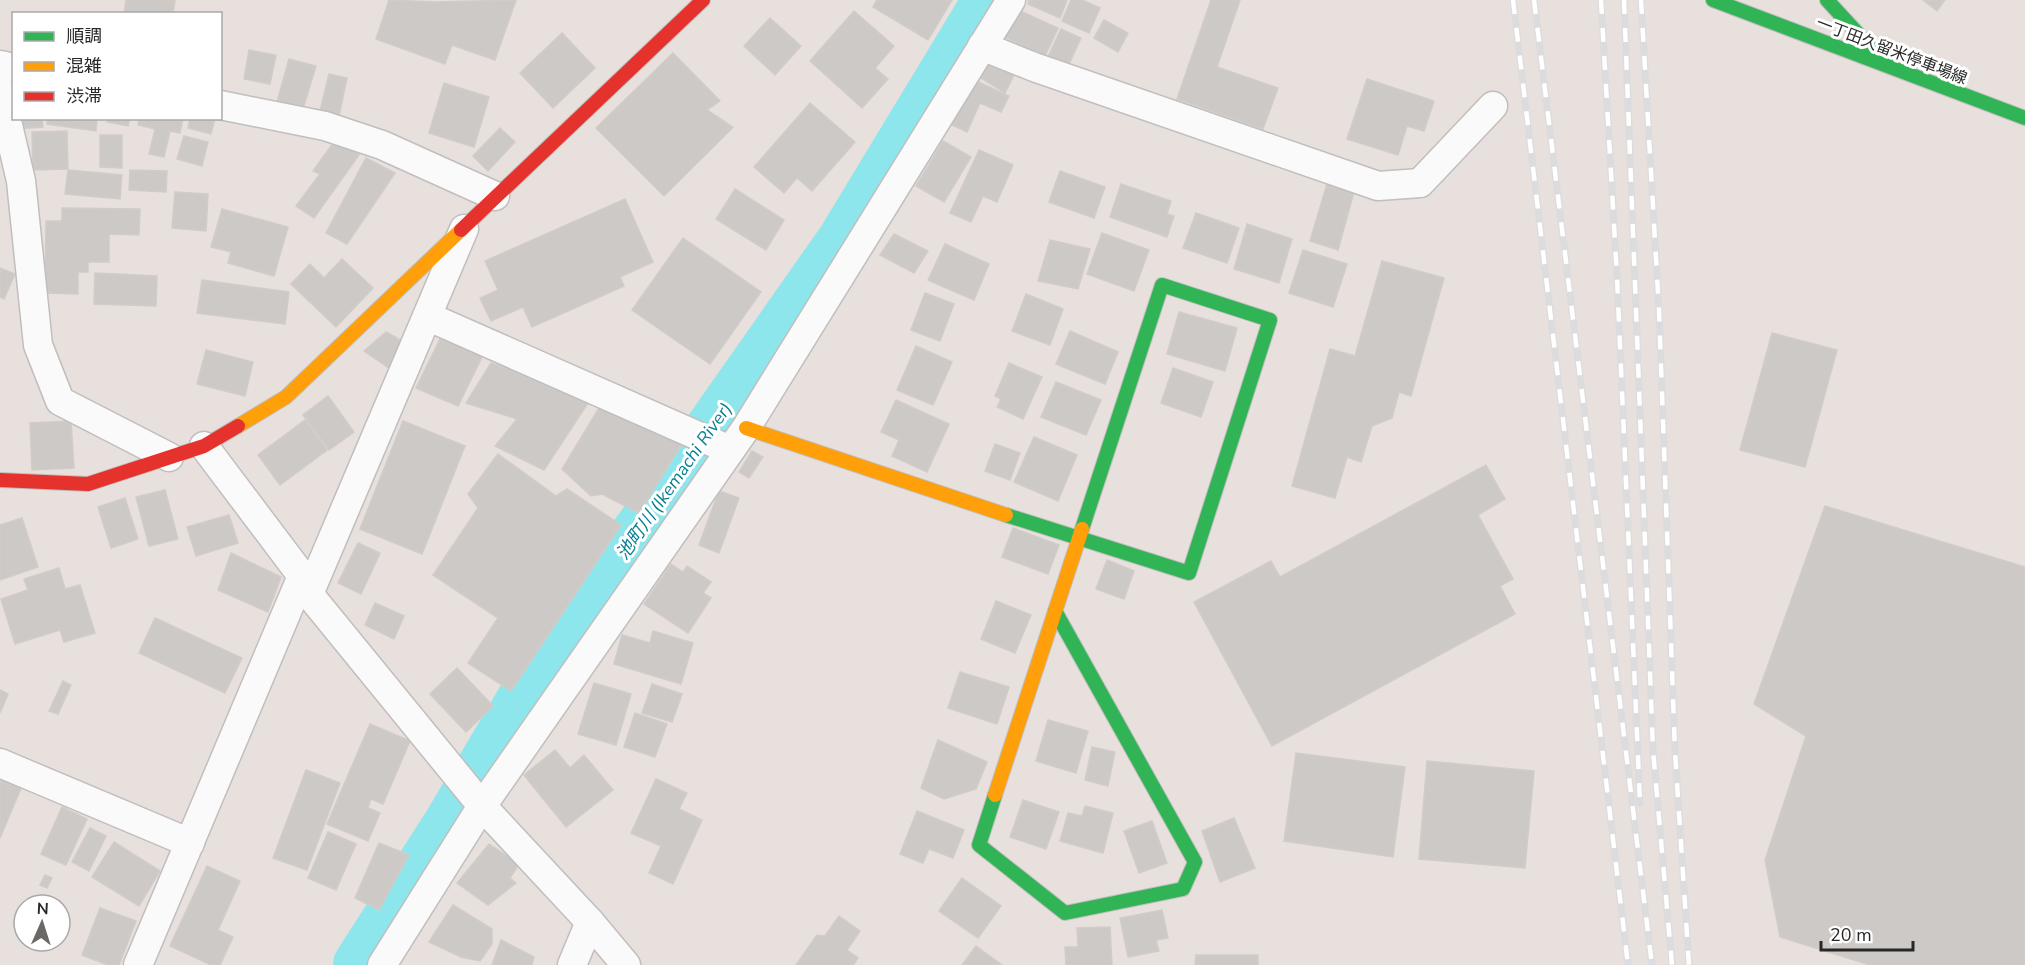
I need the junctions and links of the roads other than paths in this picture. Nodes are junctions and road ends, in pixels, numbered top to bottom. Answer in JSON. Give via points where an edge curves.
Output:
{"nodes":[{"id":1,"x":703,"y":0,"type":"edge"},
{"id":2,"x":1011,"y":0,"type":"edge"},
{"id":3,"x":1713,"y":0,"type":"edge"},
{"id":4,"x":1827,"y":0,"type":"edge"},
{"id":5,"x":982,"y":46,"type":"junction"},
{"id":6,"x":1888,"y":66,"type":"junction"},
{"id":7,"x":0,"y":91,"type":"edge"},
{"id":8,"x":222,"y":105,"type":"edge"},
{"id":9,"x":1493,"y":106,"type":"dead end"},
{"id":10,"x":2025,"y":118,"type":"edge"},
{"id":11,"x":495,"y":196,"type":"junction"},
{"id":12,"x":466,"y":224,"type":"junction"},
{"id":13,"x":429,"y":316,"type":"junction"},
{"id":14,"x":738,"y":439,"type":"junction"},
{"id":15,"x":204,"y":446,"type":"junction"},
{"id":16,"x":169,"y":457,"type":"junction"},
{"id":17,"x":0,"y":480,"type":"edge"},
{"id":18,"x":1078,"y":539,"type":"junction"},
{"id":19,"x":306,"y":585,"type":"junction"},
{"id":20,"x":1054,"y":610,"type":"junction"},
{"id":21,"x":0,"y":764,"type":"edge"},
{"id":22,"x":483,"y":806,"type":"junction"},
{"id":23,"x":190,"y":843,"type":"junction"},
{"id":24,"x":590,"y":921,"type":"junction"},
{"id":25,"x":624,"y":964,"type":"edge"},
{"id":26,"x":138,"y":965,"type":"edge"},
{"id":27,"x":382,"y":965,"type":"edge"},
{"id":28,"x":572,"y":965,"type":"edge"}],
"edges":[{"from":1,"to":11,"type":"street"},
{"from":2,"to":5,"type":"street"},
{"from":3,"to":6,"type":"street","name":"一丁田久留米停車場線"},
{"from":4,"to":6,"type":"street"},
{"from":5,"to":9,"type":"street","via":[[1378,186],[1420,183]]},
{"from":5,"to":14,"type":"street"},
{"from":6,"to":10,"type":"street","name":"一丁田久留米停車場線"},
{"from":7,"to":16,"type":"street","via":[[21,181],[39,345],[60,402]]},
{"from":8,"to":11,"type":"street","via":[[334,129],[382,145]]},
{"from":11,"to":12,"type":"street"},
{"from":12,"to":13,"type":"street"},
{"from":12,"to":15,"type":"street","via":[[285,397]]},
{"from":13,"to":14,"type":"street"},
{"from":13,"to":19,"type":"street"},
{"from":14,"to":18,"type":"street"},
{"from":14,"to":22,"type":"street"},
{"from":15,"to":16,"type":"street"},
{"from":15,"to":19,"type":"street"},
{"from":16,"to":17,"type":"street","via":[[88,484]]},
{"from":18,"to":18,"type":"street","via":[[1189,573],[1270,320],[1162,285]]},
{"from":18,"to":20,"type":"street"},
{"from":19,"to":22,"type":"street"},
{"from":19,"to":23,"type":"street"},
{"from":20,"to":20,"type":"street","via":[[979,845],[1065,913],[1183,889],[1195,862]]},
{"from":21,"to":23,"type":"street"},
{"from":22,"to":24,"type":"street"},
{"from":22,"to":27,"type":"street"},
{"from":23,"to":26,"type":"street"},
{"from":24,"to":25,"type":"street"},
{"from":24,"to":28,"type":"street"}]}
